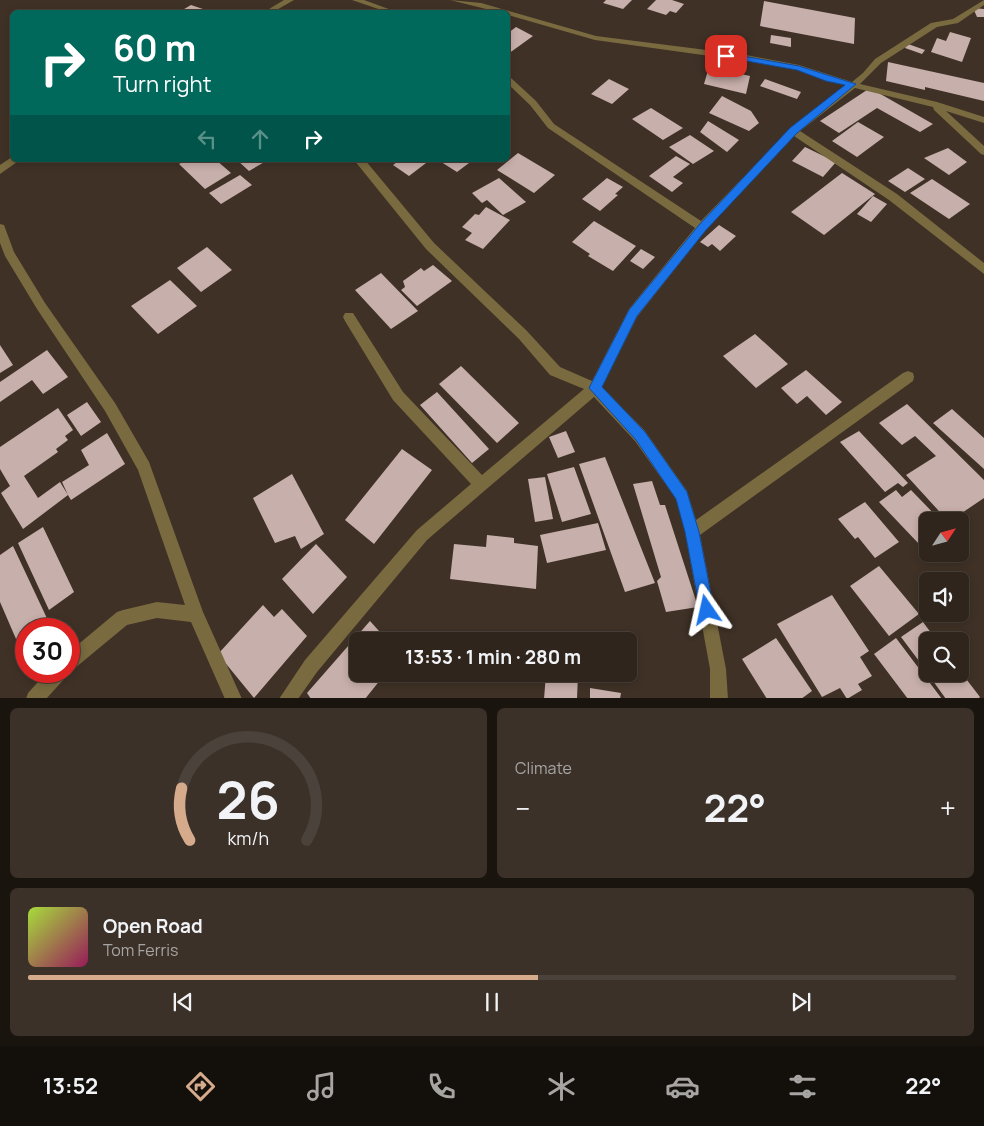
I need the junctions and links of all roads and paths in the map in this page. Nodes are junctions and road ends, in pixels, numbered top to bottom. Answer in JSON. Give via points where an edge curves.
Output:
{"nodes":[{"id":1,"x":290,"y":0,"type":"edge"},
{"id":2,"x":356,"y":0,"type":"edge"},
{"id":3,"x":454,"y":0,"type":"edge"},
{"id":4,"x":984,"y":2,"type":"edge"},
{"id":5,"x":272,"y":10,"type":"edge"},
{"id":6,"x":387,"y":10,"type":"edge"},
{"id":7,"x":498,"y":10,"type":"edge"},
{"id":8,"x":510,"y":13,"type":"edge"},
{"id":9,"x":510,"y":82,"type":"edge"},
{"id":10,"x":852,"y":84,"type":"junction"},
{"id":11,"x":934,"y":104,"type":"junction"},
{"id":12,"x":984,"y":120,"type":"edge"},
{"id":13,"x":794,"y":130,"type":"junction"},
{"id":14,"x":984,"y":152,"type":"edge"},
{"id":15,"x":10,"y":162,"type":"edge"},
{"id":16,"x":361,"y":162,"type":"edge"},
{"id":17,"x":0,"y":170,"type":"edge"},
{"id":18,"x":702,"y":227,"type":"junction"},
{"id":19,"x":0,"y":228,"type":"edge"},
{"id":20,"x":984,"y":269,"type":"edge"},
{"id":21,"x":349,"y":316,"type":"dead end"},
{"id":22,"x":908,"y":377,"type":"dead end"},
{"id":23,"x":595,"y":388,"type":"junction"},
{"id":24,"x":481,"y":484,"type":"junction"},
{"id":25,"x":692,"y":532,"type":"junction"},
{"id":26,"x":196,"y":614,"type":"junction"},
{"id":27,"x":80,"y":653,"type":"edge"},
{"id":28,"x":48,"y":683,"type":"edge"},
{"id":29,"x":34,"y":698,"type":"edge"},
{"id":30,"x":234,"y":698,"type":"edge"},
{"id":31,"x":287,"y":698,"type":"edge"},
{"id":32,"x":719,"y":698,"type":"edge"}],
"edges":[{"from":1,"to":5,"type":"street"},
{"from":2,"to":6,"type":"street"},
{"from":3,"to":7,"type":"street"},
{"from":4,"to":10,"type":"street","via":[[955,21],[934,25],[878,61],[866,75]]},
{"from":8,"to":10,"type":"street","via":[[595,38],[746,58],[799,68]]},
{"from":9,"to":18,"type":"street","via":[[551,126]]},
{"from":10,"to":11,"type":"street"},
{"from":10,"to":13,"type":"street"},
{"from":11,"to":12,"type":"street"},
{"from":11,"to":14,"type":"street"},
{"from":13,"to":18,"type":"street"},
{"from":13,"to":20,"type":"street","via":[[893,197]]},
{"from":15,"to":17,"type":"street"},
{"from":16,"to":23,"type":"street","via":[[430,246],[523,335],[554,371]]},
{"from":18,"to":23,"type":"street","via":[[633,313]]},
{"from":19,"to":26,"type":"street","via":[[10,253],[41,306],[110,407],[144,467]]},
{"from":21,"to":24,"type":"street","via":[[398,396]]},
{"from":22,"to":25,"type":"street"},
{"from":23,"to":24,"type":"street"},
{"from":23,"to":25,"type":"street","via":[[640,436],[682,496]]},
{"from":24,"to":31,"type":"street","via":[[422,536]]},
{"from":25,"to":32,"type":"street","via":[[718,669]]},
{"from":26,"to":27,"type":"street","via":[[157,610],[122,618]]},
{"from":26,"to":30,"type":"street"},
{"from":28,"to":29,"type":"street"}]}
